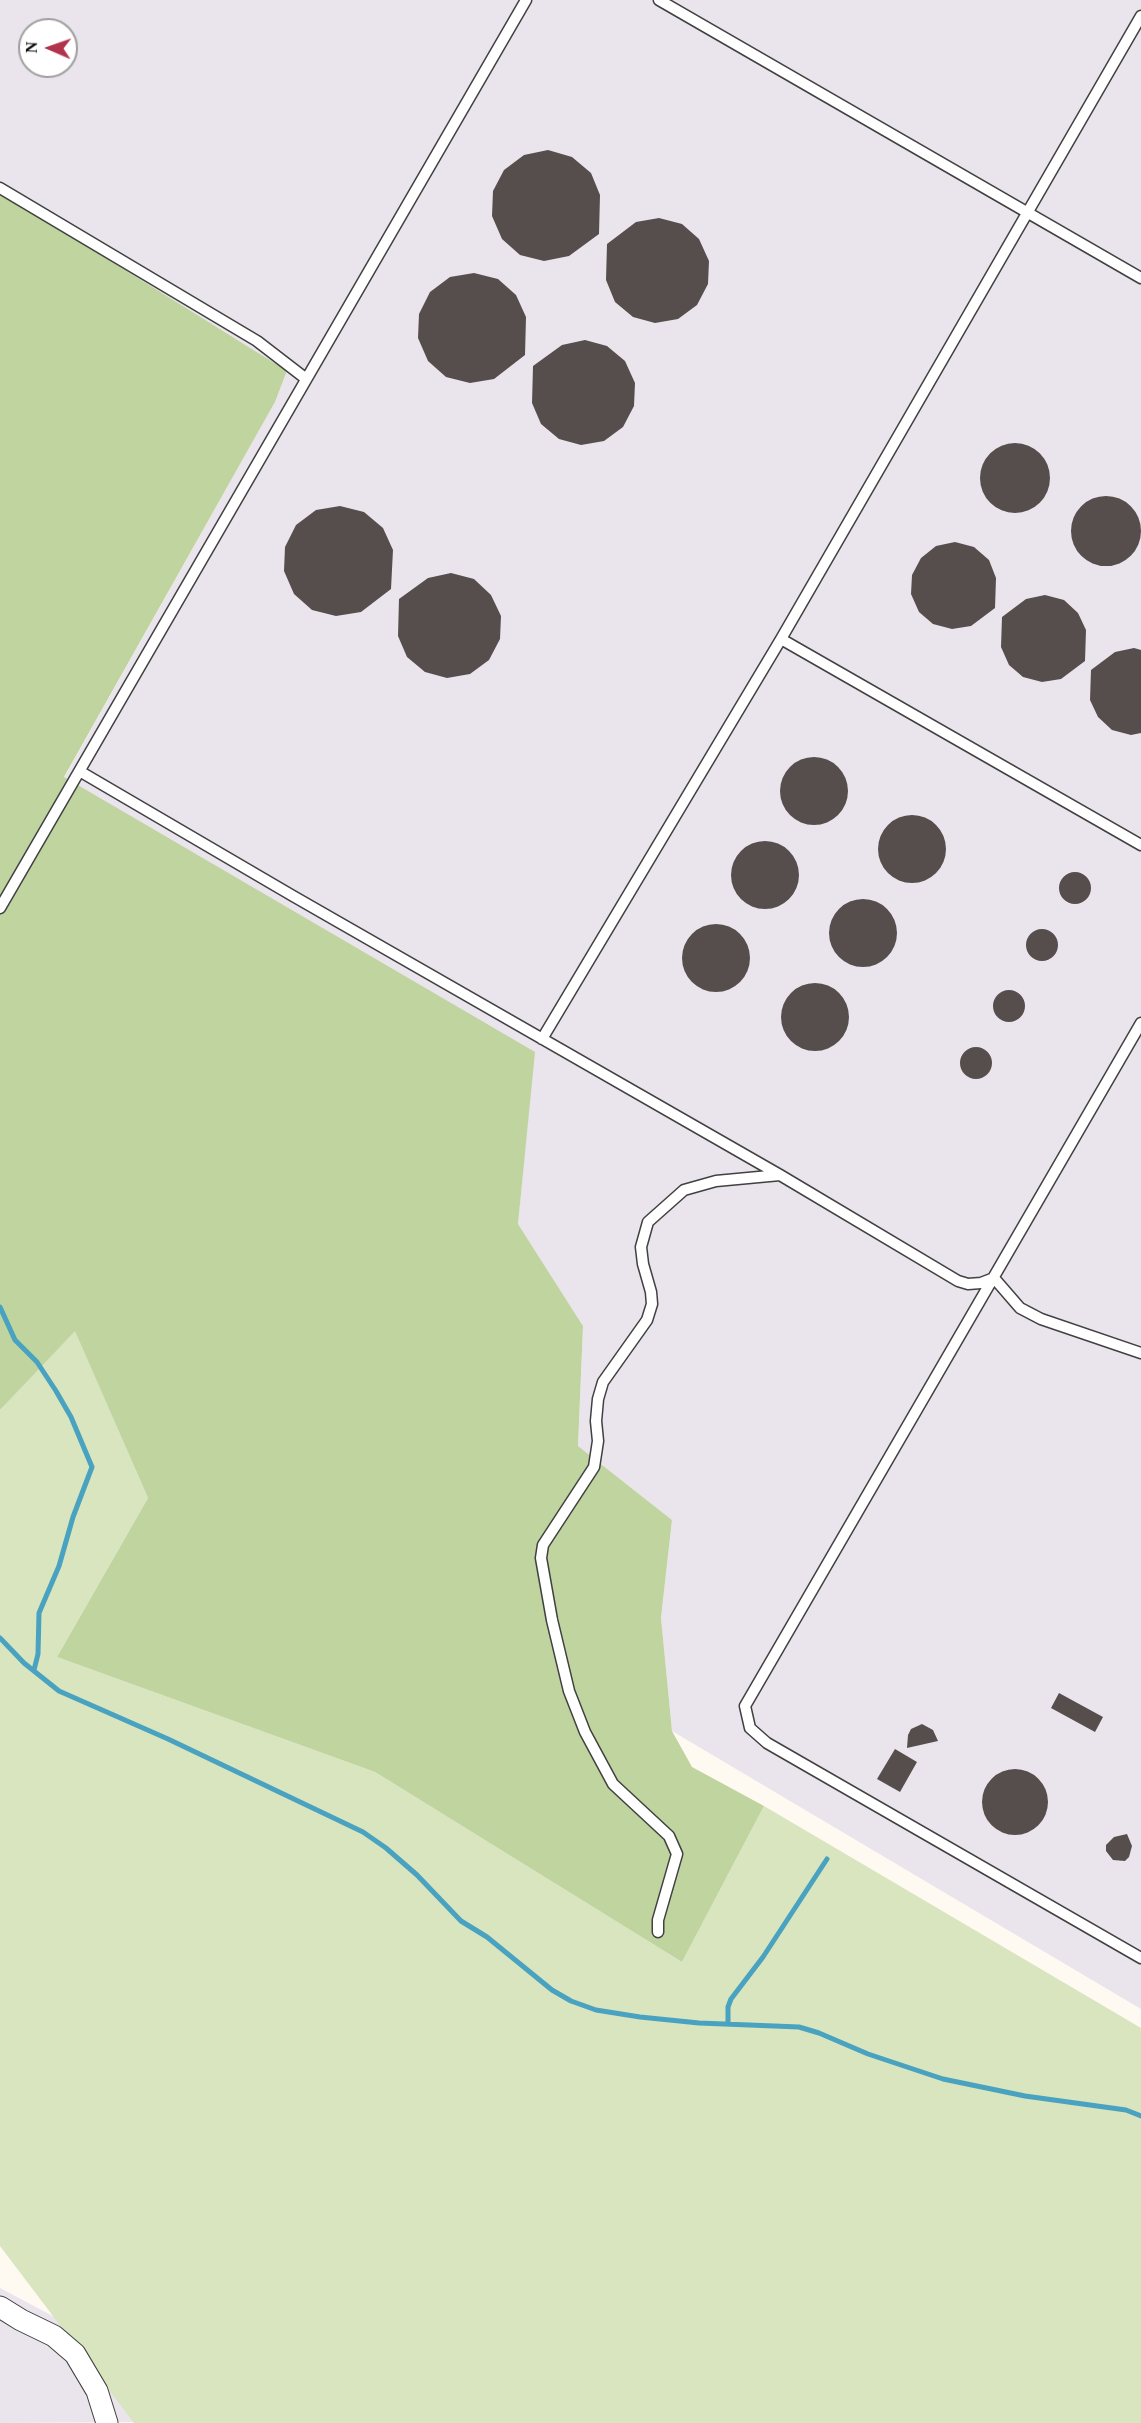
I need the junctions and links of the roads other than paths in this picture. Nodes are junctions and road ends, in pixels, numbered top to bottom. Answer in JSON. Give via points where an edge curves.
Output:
{"nodes":[{"id":1,"x":526,"y":0,"type":"edge"},
{"id":2,"x":659,"y":0,"type":"edge"},
{"id":3,"x":1141,"y":16,"type":"edge"},
{"id":4,"x":0,"y":188,"type":"edge"},
{"id":5,"x":1029,"y":212,"type":"junction"},
{"id":6,"x":1141,"y":278,"type":"edge"},
{"id":7,"x":306,"y":378,"type":"junction"},
{"id":8,"x":781,"y":639,"type":"junction"},
{"id":9,"x":81,"y":772,"type":"junction"},
{"id":10,"x":1141,"y":845,"type":"edge"},
{"id":11,"x":0,"y":908,"type":"edge"},
{"id":12,"x":1141,"y":1023,"type":"edge"},
{"id":13,"x":542,"y":1040,"type":"junction"},
{"id":14,"x":780,"y":1175,"type":"junction"},
{"id":15,"x":994,"y":1278,"type":"junction"},
{"id":16,"x":1141,"y":1353,"type":"edge"},
{"id":17,"x":658,"y":1932,"type":"dead end"},
{"id":18,"x":1141,"y":1958,"type":"edge"},
{"id":19,"x":0,"y":2307,"type":"edge"},
{"id":20,"x":107,"y":2423,"type":"edge"}],
"edges":[{"from":1,"to":7,"type":"lane"},
{"from":2,"to":5,"type":"lane"},
{"from":3,"to":5,"type":"lane"},
{"from":4,"to":7,"type":"lane","via":[[257,341]]},
{"from":5,"to":6,"type":"lane"},
{"from":5,"to":8,"type":"lane"},
{"from":7,"to":9,"type":"lane"},
{"from":8,"to":10,"type":"lane"},
{"from":8,"to":13,"type":"lane"},
{"from":9,"to":11,"type":"lane"},
{"from":9,"to":13,"type":"lane"},
{"from":12,"to":15,"type":"lane"},
{"from":13,"to":14,"type":"lane"},
{"from":14,"to":15,"type":"lane","via":[[958,1281],[981,1283]]},
{"from":14,"to":17,"type":"lane","via":[[716,1181],[684,1190],[648,1222],[641,1247],[652,1304],[647,1320],[603,1382],[598,1399],[594,1467],[543,1545],[541,1558],[552,1620],[569,1691],[585,1732],[614,1784],[669,1836],[677,1854]]},
{"from":15,"to":16,"type":"lane","via":[[1020,1308],[1041,1319]]},
{"from":15,"to":18,"type":"lane","via":[[745,1706],[750,1728],[767,1743]]},
{"from":19,"to":20,"type":"street","via":[[54,2336],[75,2354],[97,2391]]}]}
